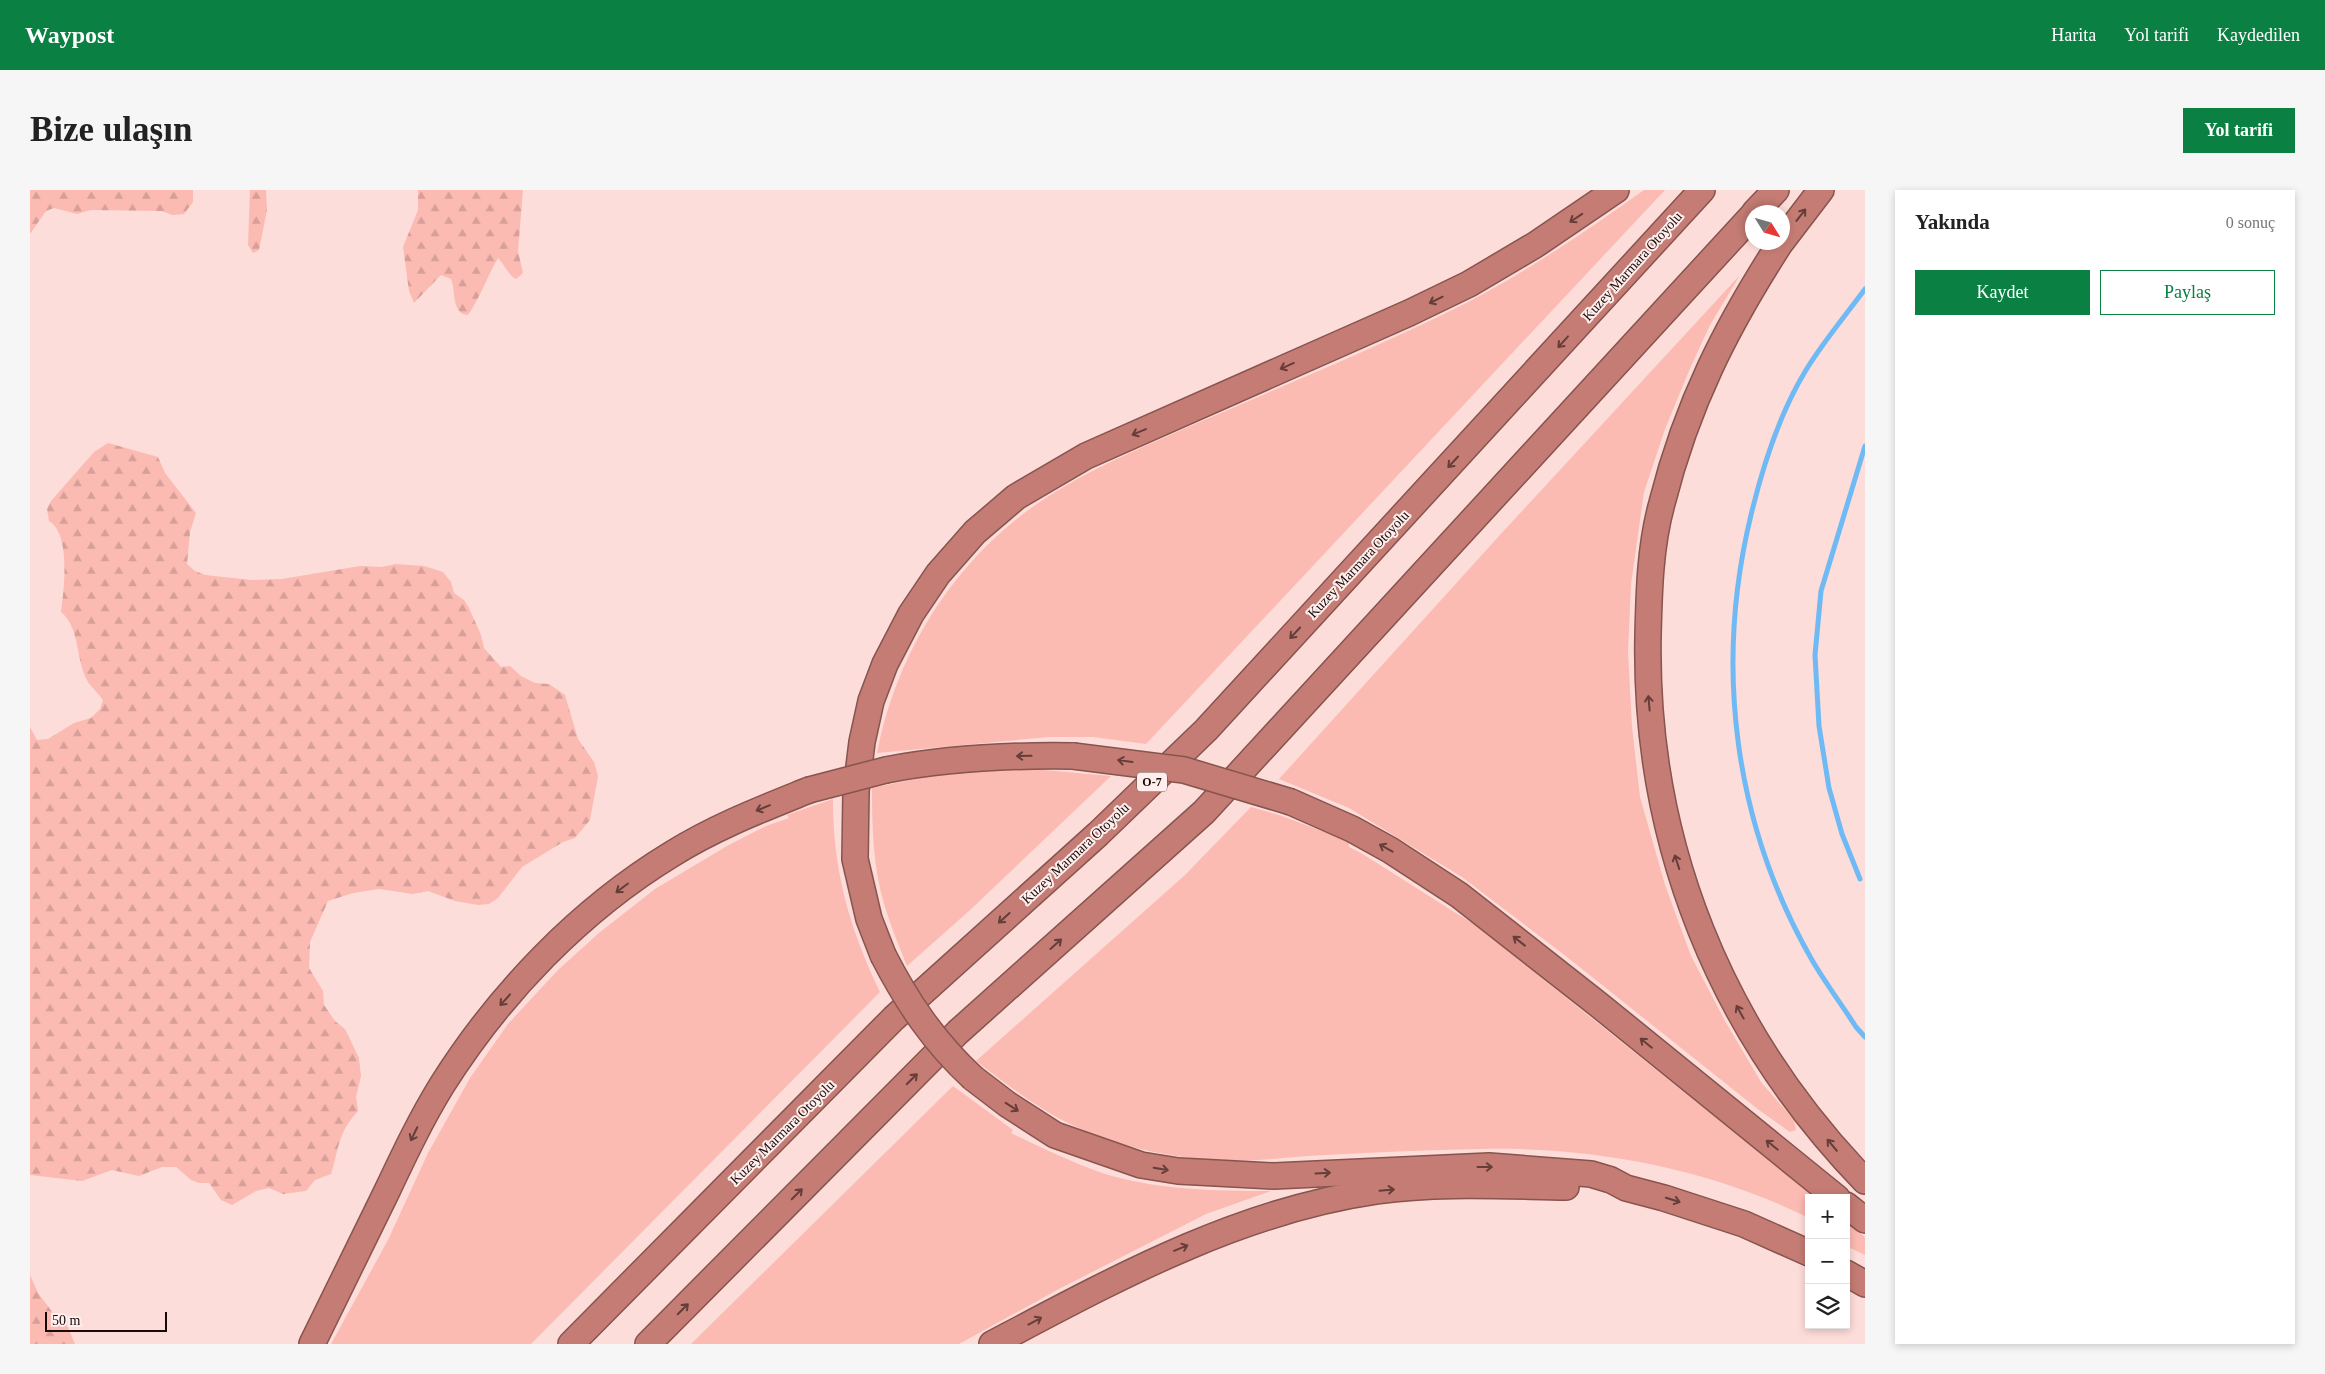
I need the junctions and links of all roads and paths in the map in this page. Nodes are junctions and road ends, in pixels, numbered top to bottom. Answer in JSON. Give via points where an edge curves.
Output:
{"nodes":[{"id":1,"x":1616,"y":190,"type":"edge"},
{"id":2,"x":1702,"y":190,"type":"edge"},
{"id":3,"x":1776,"y":190,"type":"edge"},
{"id":4,"x":1821,"y":190,"type":"edge"},
{"id":5,"x":1762,"y":205,"type":"edge"},
{"id":6,"x":1745,"y":224,"type":"edge"},
{"id":7,"x":1790,"y":231,"type":"edge"},
{"id":8,"x":1777,"y":250,"type":"edge"},
{"id":9,"x":1865,"y":1181,"type":"edge"},
{"id":10,"x":1626,"y":1188,"type":"junction"},
{"id":11,"x":1832,"y":1194,"type":"edge"},
{"id":12,"x":1850,"y":1208,"type":"edge"},
{"id":13,"x":1865,"y":1220,"type":"edge"},
{"id":14,"x":1805,"y":1251,"type":"edge"},
{"id":15,"x":1850,"y":1275,"type":"edge"},
{"id":16,"x":1865,"y":1284,"type":"edge"},
{"id":17,"x":312,"y":1344,"type":"edge"},
{"id":18,"x":572,"y":1344,"type":"edge"},
{"id":19,"x":648,"y":1344,"type":"edge"},
{"id":20,"x":992,"y":1344,"type":"edge"}],
"edges":[{"from":1,"to":10,"type":"highway","one_way":true,"bridge":true,"via":[[1535,245],[1469,284],[1086,456],[1016,497],[975,532],[938,574],[911,614],[885,664],[871,701],[856,792],[854,859],[869,919],[883,955],[917,1016],[973,1078],[1055,1134],[1142,1165],[1178,1172],[1274,1176],[1489,1166],[1591,1174]]},
{"from":2,"to":18,"type":"highway","name":"Kuzey Marmara Otoyolu","number":"O-7","one_way":true,"via":[[1206,730],[1098,834],[894,1018]]},
{"from":3,"to":5,"type":"highway"},
{"from":7,"to":4,"type":"highway","one_way":true},
{"from":19,"to":6,"type":"highway","one_way":true,"via":[[958,1032],[1204,812]]},
{"from":9,"to":8,"type":"highway","one_way":true,"via":[[1816,1126],[1777,1075],[1714,961],[1675,857],[1661,795],[1649,704],[1649,584],[1661,506],[1684,427],[1707,370],[1730,324]]},
{"from":10,"to":14,"type":"highway","one_way":true,"via":[[1744,1224]]},
{"from":20,"to":10,"type":"highway","one_way":true,"via":[[1176,1250],[1299,1207],[1340,1197],[1417,1187]]},
{"from":11,"to":17,"type":"highway","one_way":true,"bridge":true,"via":[[1459,895],[1390,850],[1352,830],[1291,802],[1184,770],[1073,756],[975,758],[886,770],[809,790],[737,819],[673,853],[600,905],[527,975],[479,1031],[442,1086],[419,1126]]},
{"from":12,"to":13,"type":"highway"},
{"from":15,"to":16,"type":"highway"}]}
